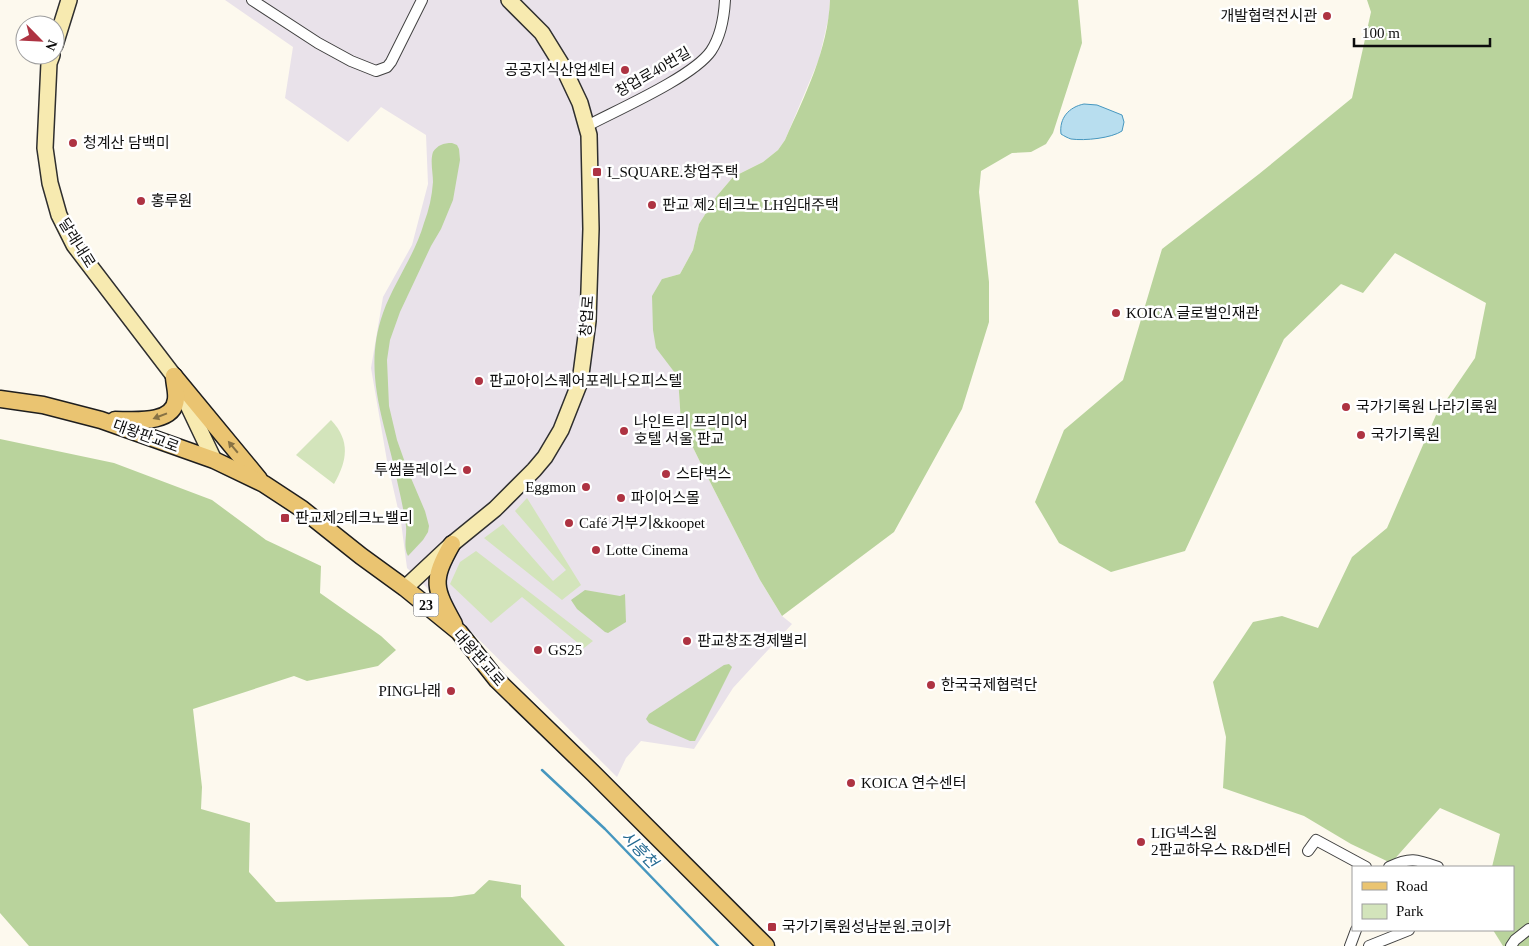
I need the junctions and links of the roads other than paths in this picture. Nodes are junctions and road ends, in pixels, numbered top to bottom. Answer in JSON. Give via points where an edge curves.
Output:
{"nodes":[{"id":1,"x":69,"y":0,"type":"edge"},
{"id":2,"x":252,"y":0,"type":"edge"},
{"id":3,"x":422,"y":0,"type":"edge"},
{"id":4,"x":509,"y":0,"type":"edge"},
{"id":5,"x":724,"y":0,"type":"edge"},
{"id":6,"x":64,"y":15,"type":"edge"},
{"id":7,"x":50,"y":65,"type":"edge"},
{"id":8,"x":587,"y":126,"type":"junction"},
{"id":9,"x":174,"y":376,"type":"junction"},
{"id":10,"x":0,"y":399,"type":"edge"},
{"id":11,"x":101,"y":420,"type":"junction"},
{"id":12,"x":214,"y":460,"type":"junction"},
{"id":13,"x":264,"y":484,"type":"junction"},
{"id":14,"x":452,"y":544,"type":"junction"},
{"id":15,"x":404,"y":588,"type":"junction"},
{"id":16,"x":459,"y":632,"type":"junction"},
{"id":17,"x":1308,"y":851,"type":"dead end"},
{"id":18,"x":1364,"y":866,"type":"edge"},
{"id":19,"x":1391,"y":866,"type":"edge"},
{"id":20,"x":1435,"y":866,"type":"edge"},
{"id":21,"x":1529,"y":929,"type":"edge"},
{"id":22,"x":1356,"y":931,"type":"edge"},
{"id":23,"x":1406,"y":931,"type":"edge"},
{"id":24,"x":766,"y":946,"type":"edge"},
{"id":25,"x":1350,"y":946,"type":"edge"},
{"id":26,"x":1369,"y":946,"type":"edge"},
{"id":27,"x":1511,"y":946,"type":"edge"}],
"edges":[{"from":1,"to":6,"type":"street"},
{"from":2,"to":3,"type":"street","via":[[333,52],[376,71],[391,62]]},
{"from":4,"to":8,"type":"street","name":"창업로","via":[[542,33],[580,103]]},
{"from":5,"to":8,"type":"street","name":"창업로40번길","via":[[718,39],[702,62],[663,87]]},
{"from":7,"to":9,"type":"street","name":"달래내로","via":[[45,148],[59,214],[74,245]]},
{"from":8,"to":14,"type":"street","name":"창업로","via":[[591,229],[588,321],[580,382],[561,430],[545,457],[496,509]]},
{"from":9,"to":11,"type":"main road","one_way":true,"via":[[176,401],[170,412],[160,418],[145,420]]},
{"from":9,"to":12,"type":"street","name":"달래내로"},
{"from":13,"to":9,"type":"main road","one_way":true},
{"from":10,"to":11,"type":"main road","name":"대왕판교로","number":"23","via":[[43,405]]},
{"from":11,"to":12,"type":"main road","name":"대왕판교로","number":"23"},
{"from":12,"to":13,"type":"main road","name":"대왕판교로","number":"23"},
{"from":13,"to":15,"type":"main road","name":"대왕판교로","number":"23","via":[[302,509]]},
{"from":14,"to":15,"type":"street","name":"창업로"},
{"from":14,"to":16,"type":"main road","via":[[438,574],[437,590]]},
{"from":15,"to":16,"type":"main road","name":"대왕판교로","number":"23"},
{"from":16,"to":24,"type":"main road","name":"대왕판교로","number":"23","via":[[497,680]]},
{"from":17,"to":18,"type":"street","via":[[1316,840]]},
{"from":19,"to":20,"type":"street","via":[[1413,859]]},
{"from":21,"to":27,"type":"street"},
{"from":22,"to":25,"type":"street"},
{"from":23,"to":26,"type":"street"}]}
